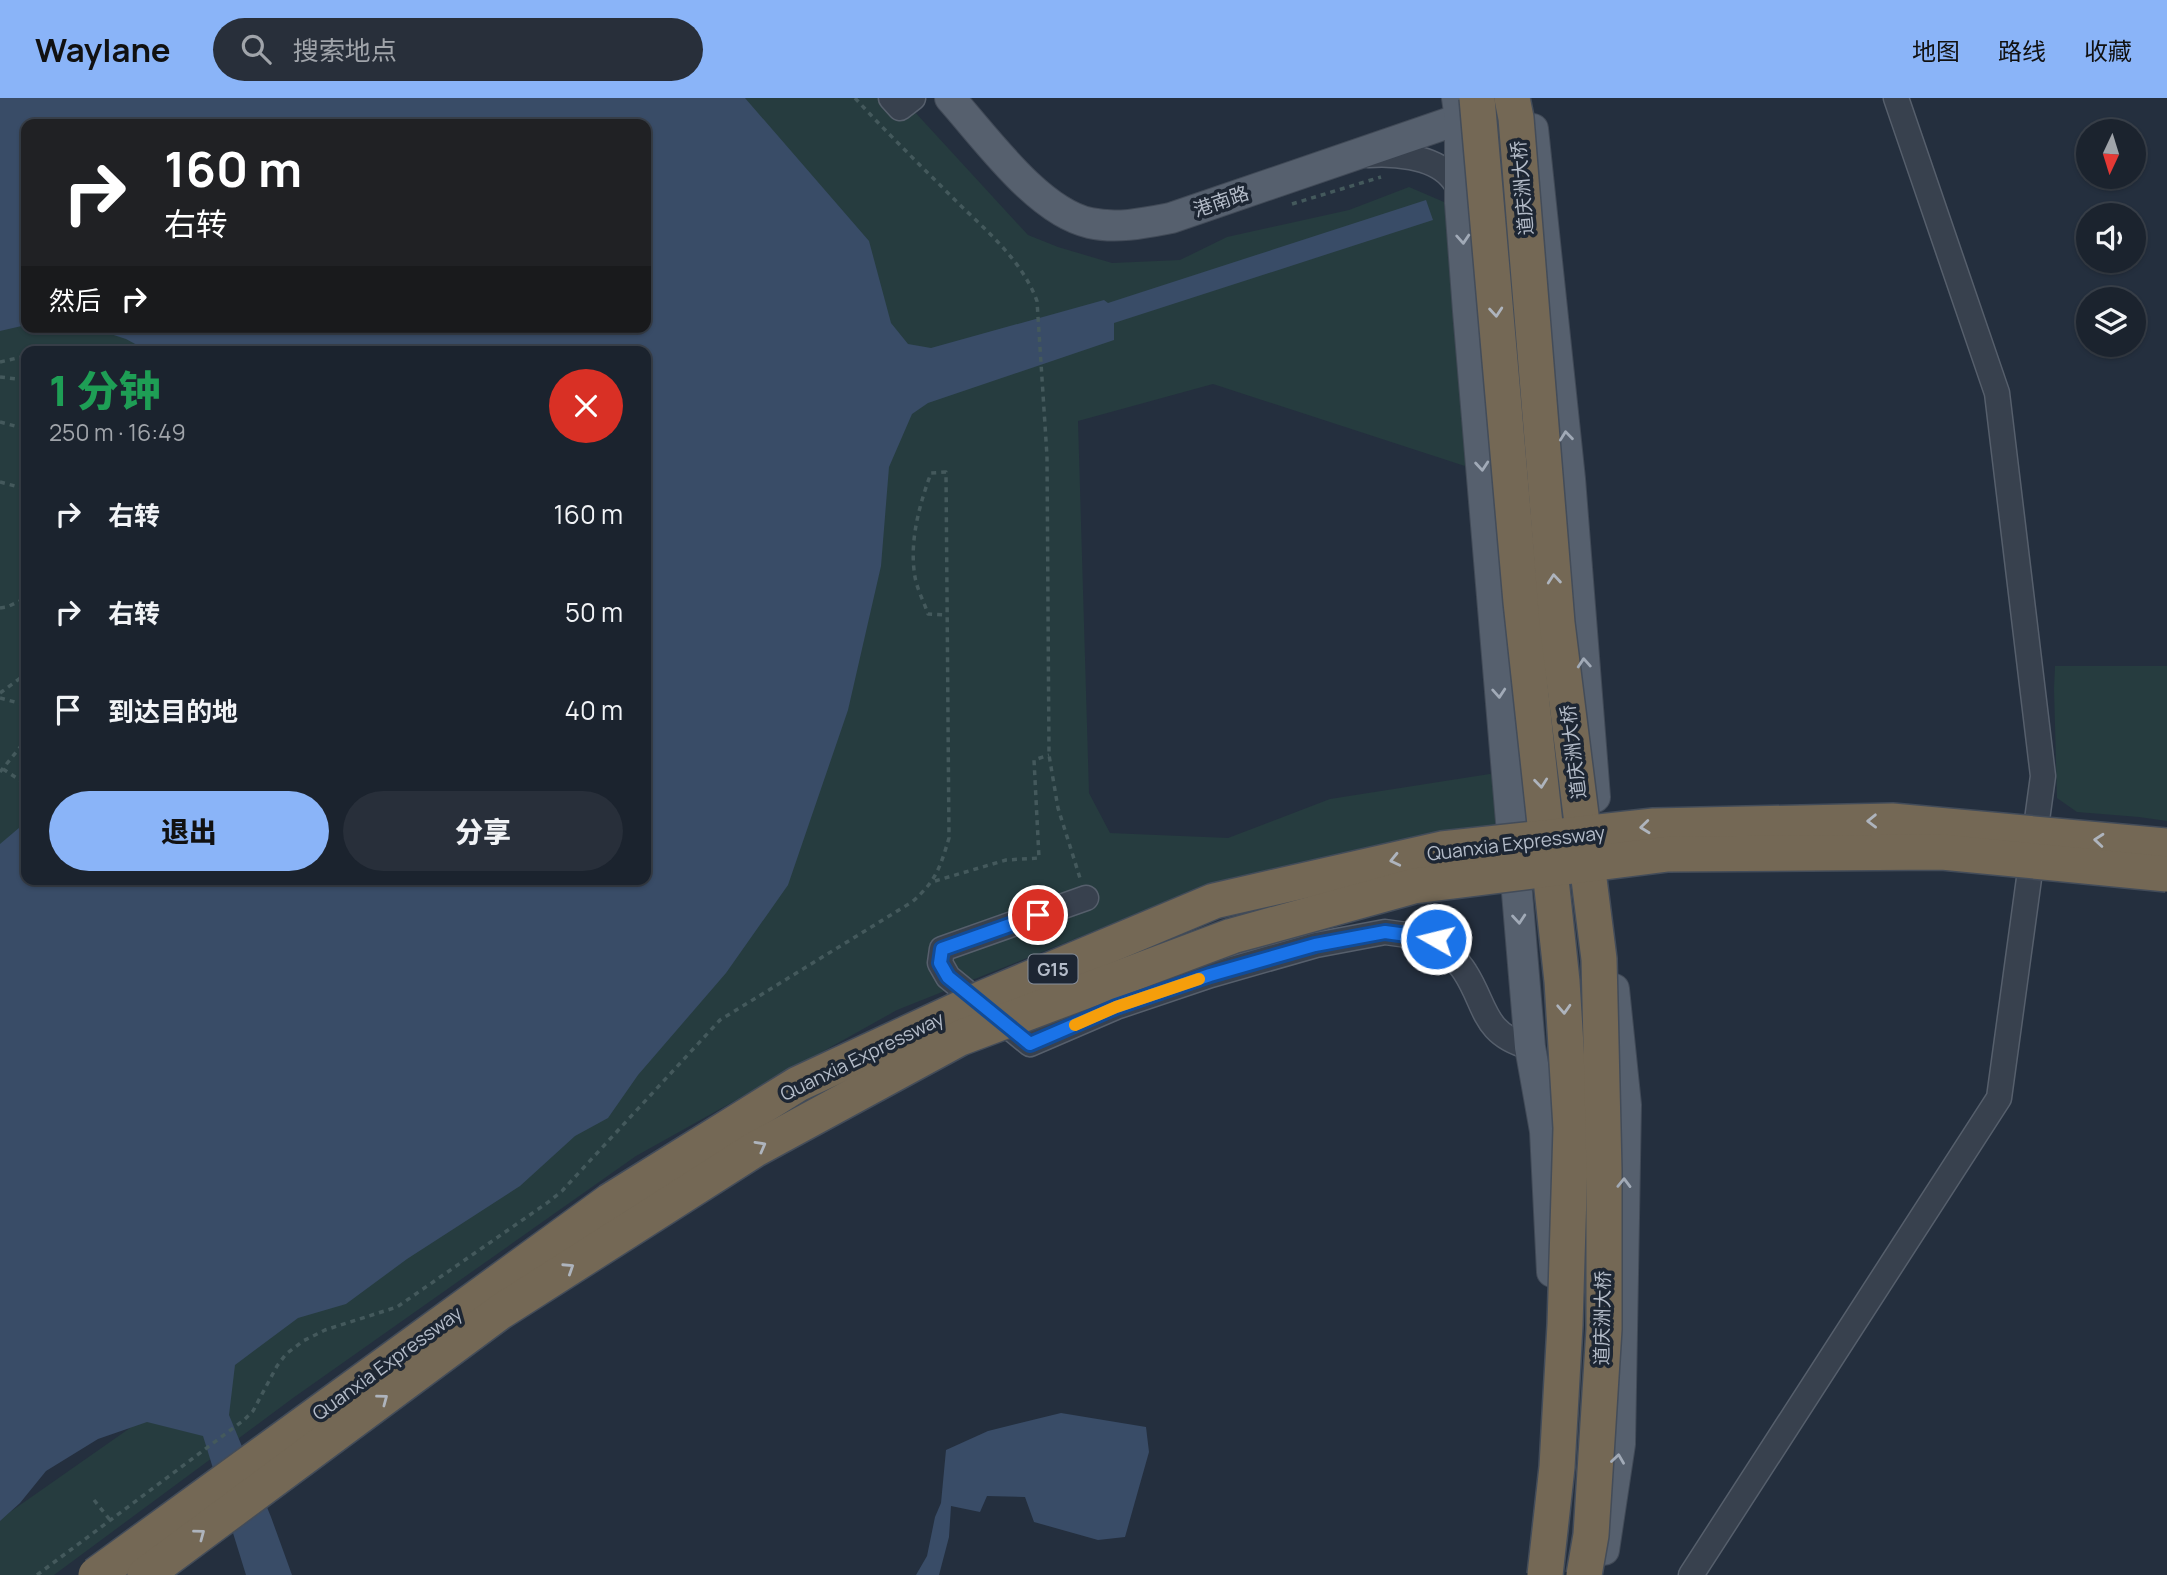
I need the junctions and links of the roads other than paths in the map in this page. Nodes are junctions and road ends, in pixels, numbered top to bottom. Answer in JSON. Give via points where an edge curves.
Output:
{"nodes":[{"id":1,"x":891,"y":98,"type":"edge"},
{"id":2,"x":913,"y":98,"type":"edge"},
{"id":3,"x":950,"y":98,"type":"edge"},
{"id":4,"x":972,"y":98,"type":"edge"},
{"id":5,"x":1488,"y":98,"type":"edge"},
{"id":6,"x":1896,"y":98,"type":"edge"},
{"id":7,"x":1524,"y":101,"type":"edge"},
{"id":8,"x":1463,"y":105,"type":"edge"},
{"id":9,"x":1349,"y":157,"type":"junction"},
{"id":10,"x":1460,"y":190,"type":"junction"},
{"id":11,"x":2167,"y":846,"type":"edge"},
{"id":12,"x":2167,"y":874,"type":"edge"},
{"id":13,"x":1086,"y":898,"type":"road end"},
{"id":14,"x":1530,"y":1047,"type":"junction"},
{"id":15,"x":96,"y":1575,"type":"edge"},
{"id":16,"x":145,"y":1575,"type":"edge"},
{"id":17,"x":1531,"y":1575,"type":"edge"},
{"id":18,"x":1545,"y":1575,"type":"edge"},
{"id":19,"x":1584,"y":1575,"type":"edge"},
{"id":20,"x":1601,"y":1575,"type":"edge"},
{"id":21,"x":1691,"y":1575,"type":"edge"}],
"edges":[{"from":1,"to":2,"type":"street","via":[[900,108]]},
{"from":3,"to":9,"type":"main road","name":"港南路","via":[[1051,206],[1090,223],[1136,225],[1171,218]]},
{"from":4,"to":8,"type":"main road","name":"港南路","via":[[1037,172],[1063,194],[1089,208],[1129,209],[1169,203]]},
{"from":5,"to":8,"type":"main road","name":"港南路"},
{"from":6,"to":21,"type":"street","via":[[1997,393],[2043,776],[2003,1071],[1999,1098]]},
{"from":7,"to":8,"type":"main road","name":"港南路"},
{"from":19,"to":7,"type":"highway","name":"道庆洲大桥","one_way":true,"bridge":true,"via":[[1591,1535],[1604,1329],[1599,959],[1557,622],[1516,118]]},
{"from":20,"to":7,"type":"main road","one_way":true,"via":[[1620,1444],[1626,1105],[1569,465]]},
{"from":8,"to":9,"type":"main road","name":"港南路"},
{"from":8,"to":10,"type":"main road"},
{"from":8,"to":18,"type":"highway","name":"道庆洲大桥","one_way":true,"bridge":true,"via":[[1562,981],[1571,1128],[1557,1467]]},
{"from":9,"to":10,"type":"street","via":[[1415,158],[1449,174]]},
{"from":10,"to":14,"type":"main road","one_way":true},
{"from":11,"to":15,"type":"highway","name":"Quanxia Expressway","number":"G15","one_way":true,"bridge":true,"via":[[1892,821],[1654,826],[1442,849],[1214,901],[981,999],[798,1084],[610,1201]]},
{"from":16,"to":12,"type":"highway","name":"Quanxia Expressway","number":"G15","one_way":true,"bridge":true,"via":[[500,1312],[754,1150],[960,1038],[1231,936],[1414,886],[1668,854],[1942,852]]},
{"from":13,"to":14,"type":"street","via":[[942,949],[940,963],[948,977],[1030,1044],[1116,1007],[1315,945],[1385,932],[1436,939],[1465,971],[1483,1011],[1498,1031],[1511,1042]]},
{"from":14,"to":17,"type":"main road","via":[[1545,1131],[1553,1292],[1548,1455]]}]}
